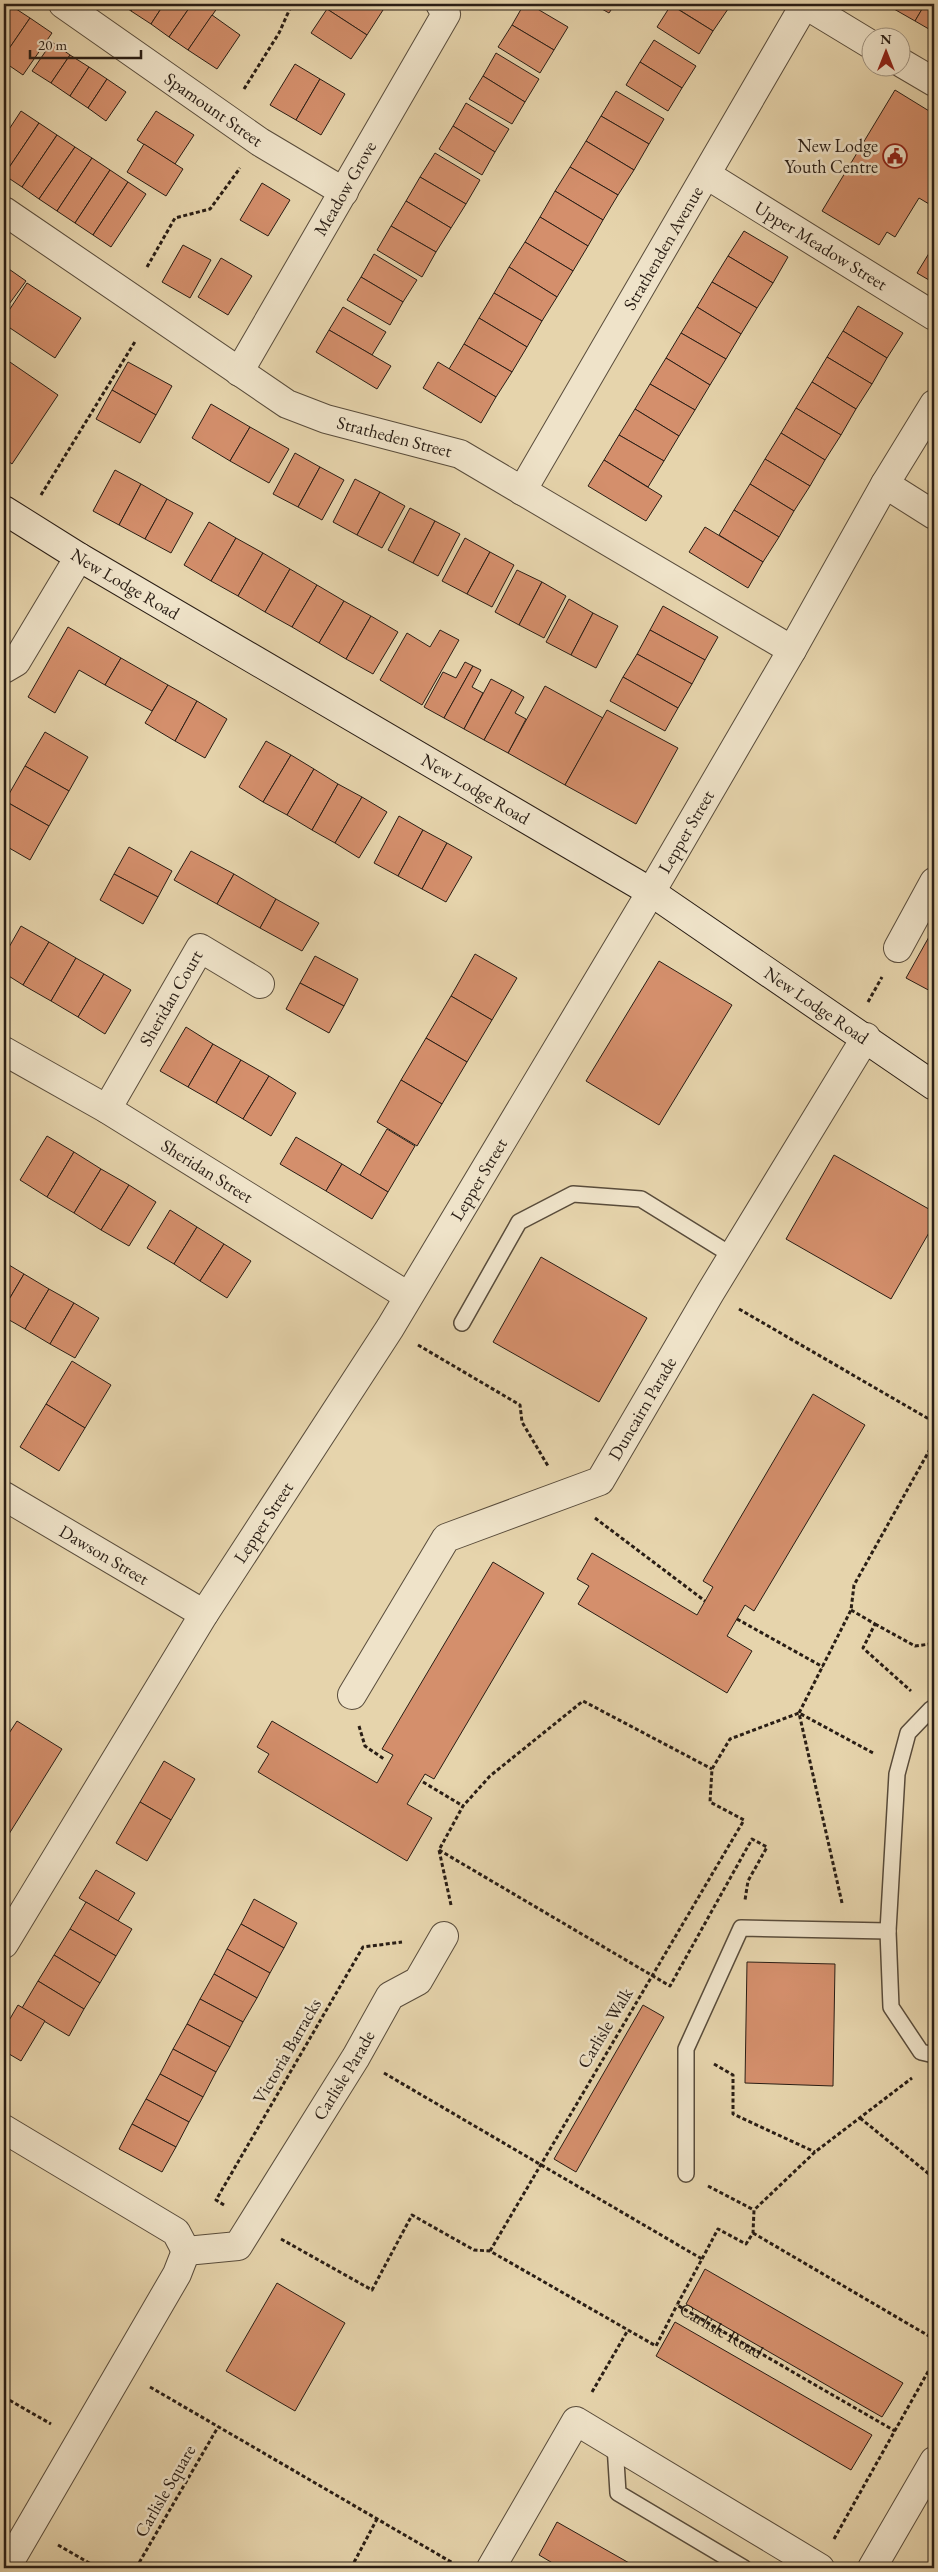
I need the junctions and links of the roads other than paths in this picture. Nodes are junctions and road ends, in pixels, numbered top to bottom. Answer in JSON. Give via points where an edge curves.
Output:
{"nodes":[{"id":1,"x":63,"y":4,"type":"edge"},
{"id":2,"x":440,"y":4,"type":"edge"},
{"id":3,"x":804,"y":4,"type":"edge"},
{"id":4,"x":860,"y":38,"type":"edge"},
{"id":5,"x":910,"y":68,"type":"edge"},
{"id":6,"x":934,"y":82,"type":"edge"},
{"id":7,"x":707,"y":175,"type":"junction"},
{"id":8,"x":344,"y":192,"type":"junction"},
{"id":9,"x":4,"y":211,"type":"edge"},
{"id":10,"x":934,"y":316,"type":"edge"},
{"id":11,"x":239,"y":372,"type":"junction"},
{"id":12,"x":934,"y":404,"type":"edge"},
{"id":13,"x":885,"y":484,"type":"junction"},
{"id":14,"x":522,"y":491,"type":"junction"},
{"id":15,"x":934,"y":515,"type":"edge"},
{"id":16,"x":14,"y":516,"type":"edge"},
{"id":17,"x":79,"y":557,"type":"junction"},
{"id":18,"x":792,"y":650,"type":"junction"},
{"id":19,"x":4,"y":669,"type":"edge"},
{"id":20,"x":934,"y":882,"type":"edge"},
{"id":21,"x":651,"y":892,"type":"junction"},
{"id":22,"x":898,"y":948,"type":"road end"},
{"id":23,"x":260,"y":984,"type":"dead end"},
{"id":24,"x":859,"y":1033,"type":"junction"},
{"id":25,"x":4,"y":1051,"type":"edge"},
{"id":26,"x":934,"y":1086,"type":"edge"},
{"id":27,"x":107,"y":1109,"type":"junction"},
{"id":28,"x":733,"y":1256,"type":"junction"},
{"id":29,"x":408,"y":1296,"type":"junction"},
{"id":30,"x":462,"y":1323,"type":"dead end"},
{"id":31,"x":4,"y":1496,"type":"edge"},
{"id":32,"x":204,"y":1614,"type":"junction"},
{"id":33,"x":352,"y":1695,"type":"road end"},
{"id":34,"x":932,"y":1710,"type":"edge"},
{"id":35,"x":888,"y":1931,"type":"junction"},
{"id":36,"x":444,"y":1936,"type":"road end"},
{"id":37,"x":4,"y":1944,"type":"edge"},
{"id":38,"x":934,"y":2055,"type":"edge"},
{"id":39,"x":4,"y":2129,"type":"edge"},
{"id":40,"x":686,"y":2174,"type":"road end"},
{"id":41,"x":186,"y":2251,"type":"junction"},
{"id":42,"x":615,"y":2445,"type":"junction"},
{"id":43,"x":934,"y":2461,"type":"edge"},
{"id":44,"x":6,"y":2568,"type":"edge"},
{"id":45,"x":491,"y":2568,"type":"edge"},
{"id":46,"x":744,"y":2568,"type":"edge"},
{"id":47,"x":819,"y":2568,"type":"edge"},
{"id":48,"x":872,"y":2568,"type":"edge"}],
"edges":[{"from":1,"to":8,"type":"street","name":"Spamount Street","via":[[260,142]]},
{"from":2,"to":8,"type":"street","name":"Meadow Grove","via":[[446,14]]},
{"from":3,"to":4,"type":"street"},
{"from":3,"to":7,"type":"street","name":"Strathenden Avenue"},
{"from":5,"to":6,"type":"street"},
{"from":7,"to":10,"type":"street","name":"Upper Meadow Street"},
{"from":7,"to":14,"type":"street","name":"Strathenden Avenue"},
{"from":8,"to":11,"type":"street","name":"Meadow Grove"},
{"from":9,"to":11,"type":"street","name":"Stratheden Street"},
{"from":11,"to":14,"type":"street","name":"Stratheden Street","via":[[287,404],[326,419],[460,454]]},
{"from":12,"to":13,"type":"street","name":"Lepper Street"},
{"from":13,"to":15,"type":"street"},
{"from":13,"to":18,"type":"street","name":"Lepper Street"},
{"from":14,"to":18,"type":"street","name":"Stratheden Street"},
{"from":16,"to":17,"type":"street","name":"New Lodge Road"},
{"from":17,"to":19,"type":"street","via":[[16,662]]},
{"from":17,"to":21,"type":"street","name":"New Lodge Road"},
{"from":18,"to":21,"type":"street","name":"Lepper Street"},
{"from":20,"to":22,"type":"street"},
{"from":21,"to":24,"type":"street","name":"New Lodge Road"},
{"from":21,"to":29,"type":"street","name":"Lepper Street"},
{"from":23,"to":27,"type":"street","name":"Sheridan Court","via":[[200,948]]},
{"from":24,"to":26,"type":"street","name":"New Lodge Road"},
{"from":24,"to":28,"type":"street","name":"Duncairn Parade"},
{"from":25,"to":27,"type":"street","name":"Sheridan Street"},
{"from":27,"to":29,"type":"street","name":"Sheridan Street"},
{"from":28,"to":30,"type":"lane","via":[[641,1199],[573,1194],[519,1222]]},
{"from":28,"to":33,"type":"street","name":"Duncairn Parade","via":[[600,1481],[446,1538]]},
{"from":29,"to":32,"type":"street","name":"Lepper Street"},
{"from":31,"to":32,"type":"street","name":"Dawson Street"},
{"from":32,"to":37,"type":"street","name":"Lepper Street"},
{"from":34,"to":35,"type":"lane","via":[[908,1733],[899,1766]]},
{"from":35,"to":38,"type":"lane","via":[[891,2007],[921,2052]]},
{"from":35,"to":40,"type":"lane","via":[[741,1928],[686,2049]]},
{"from":36,"to":41,"type":"street","name":"Carlisle Parade","via":[[418,1981],[390,1996],[356,2057],[238,2246]]},
{"from":39,"to":41,"type":"street","via":[[176,2232]]},
{"from":41,"to":44,"type":"street","via":[[177,2274]]},
{"from":42,"to":45,"type":"street","via":[[576,2421]]},
{"from":42,"to":46,"type":"lane","via":[[618,2493]]},
{"from":42,"to":47,"type":"street"},
{"from":43,"to":48,"type":"street"}]}
